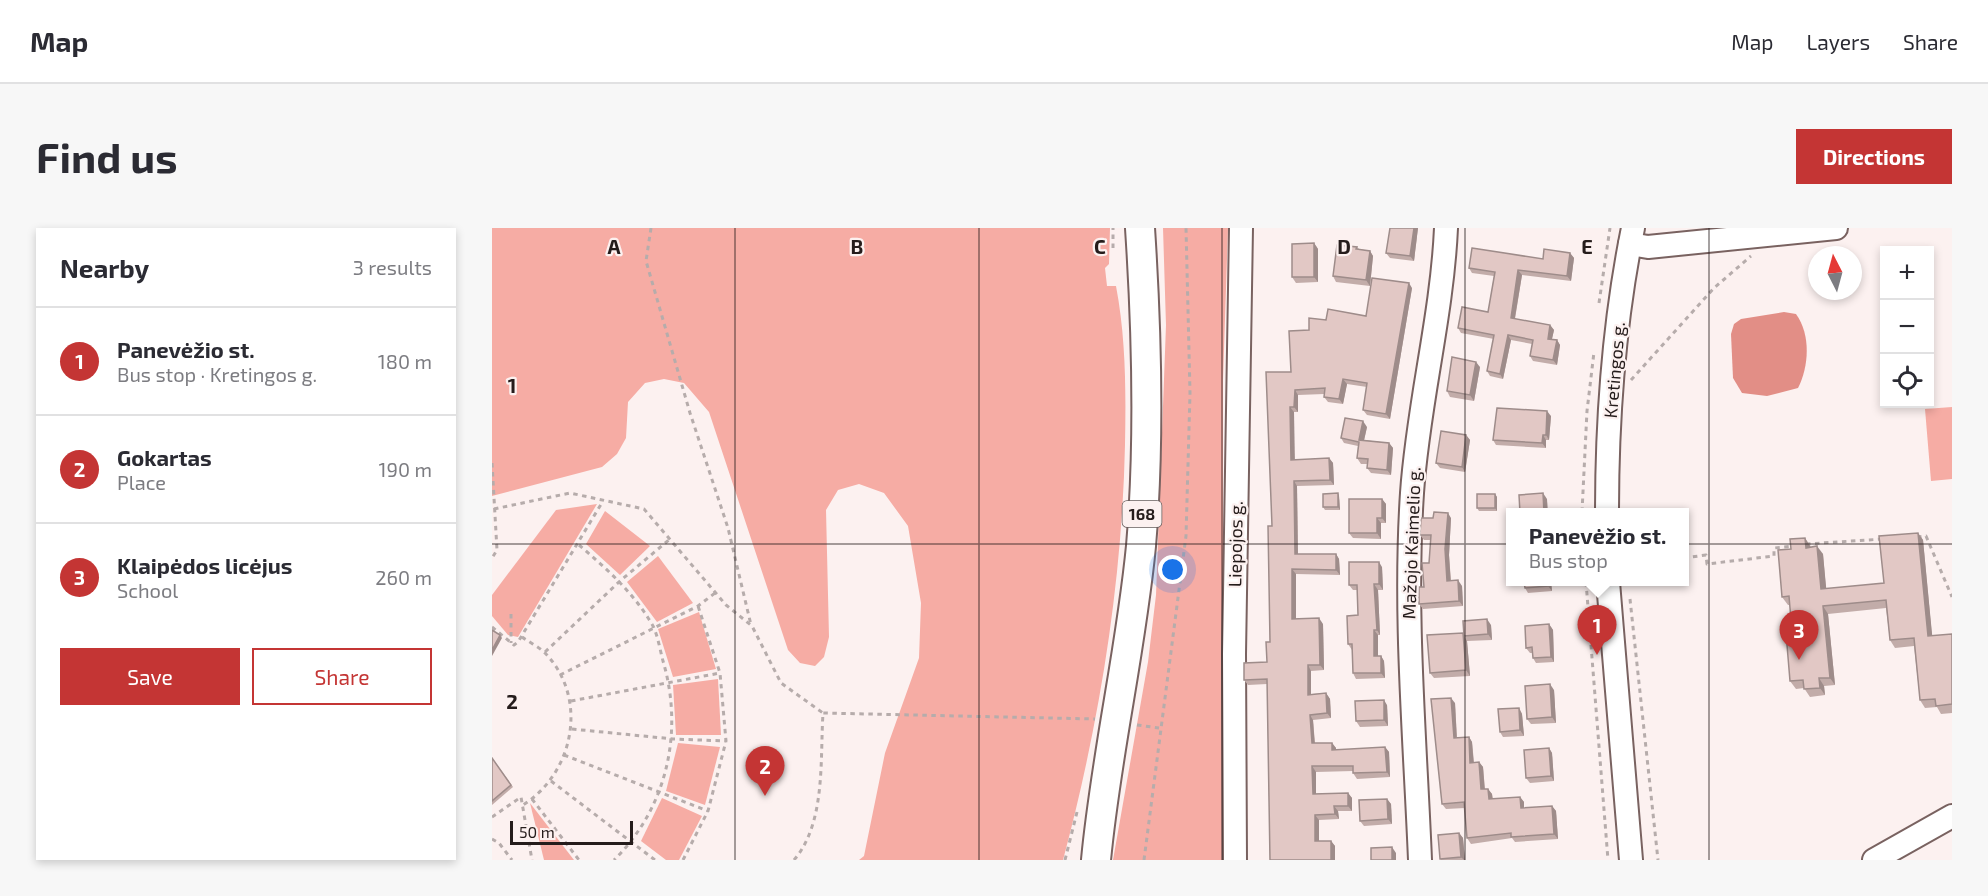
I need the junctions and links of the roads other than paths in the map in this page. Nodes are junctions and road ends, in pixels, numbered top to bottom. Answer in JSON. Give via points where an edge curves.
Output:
{"nodes":[{"id":1,"x":1140,"y":228,"type":"edge"},
{"id":2,"x":1241,"y":228,"type":"edge"},
{"id":3,"x":1446,"y":228,"type":"edge"},
{"id":4,"x":1836,"y":228,"type":"edge"},
{"id":5,"x":1632,"y":236,"type":"edge"},
{"id":6,"x":1607,"y":508,"type":"edge"},
{"id":7,"x":1608,"y":586,"type":"edge"},
{"id":8,"x":1102,"y":797,"type":"junction"},
{"id":9,"x":1952,"y":816,"type":"edge"},
{"id":10,"x":1081,"y":860,"type":"edge"},
{"id":11,"x":1096,"y":860,"type":"edge"},
{"id":12,"x":1235,"y":860,"type":"edge"},
{"id":13,"x":1420,"y":860,"type":"edge"},
{"id":14,"x":1631,"y":860,"type":"edge"},
{"id":15,"x":1874,"y":860,"type":"edge"}],
"edges":[{"from":1,"to":8,"type":"main road","number":"168","via":[[1147,383],[1143,503],[1131,629]]},
{"from":2,"to":12,"type":"street","name":"Liepojos g."},
{"from":3,"to":13,"type":"street","name":"Mažojo Kaimelio g.","via":[[1416,447],[1409,539]]},
{"from":4,"to":5,"type":"street","via":[[1648,247]]},
{"from":5,"to":6,"type":"street","name":"Kretingos g.","via":[[1621,299],[1610,416]]},
{"from":7,"to":14,"type":"street"},
{"from":8,"to":10,"type":"main road","number":"168"},
{"from":8,"to":11,"type":"main road","number":"168"},
{"from":9,"to":15,"type":"street"}]}
